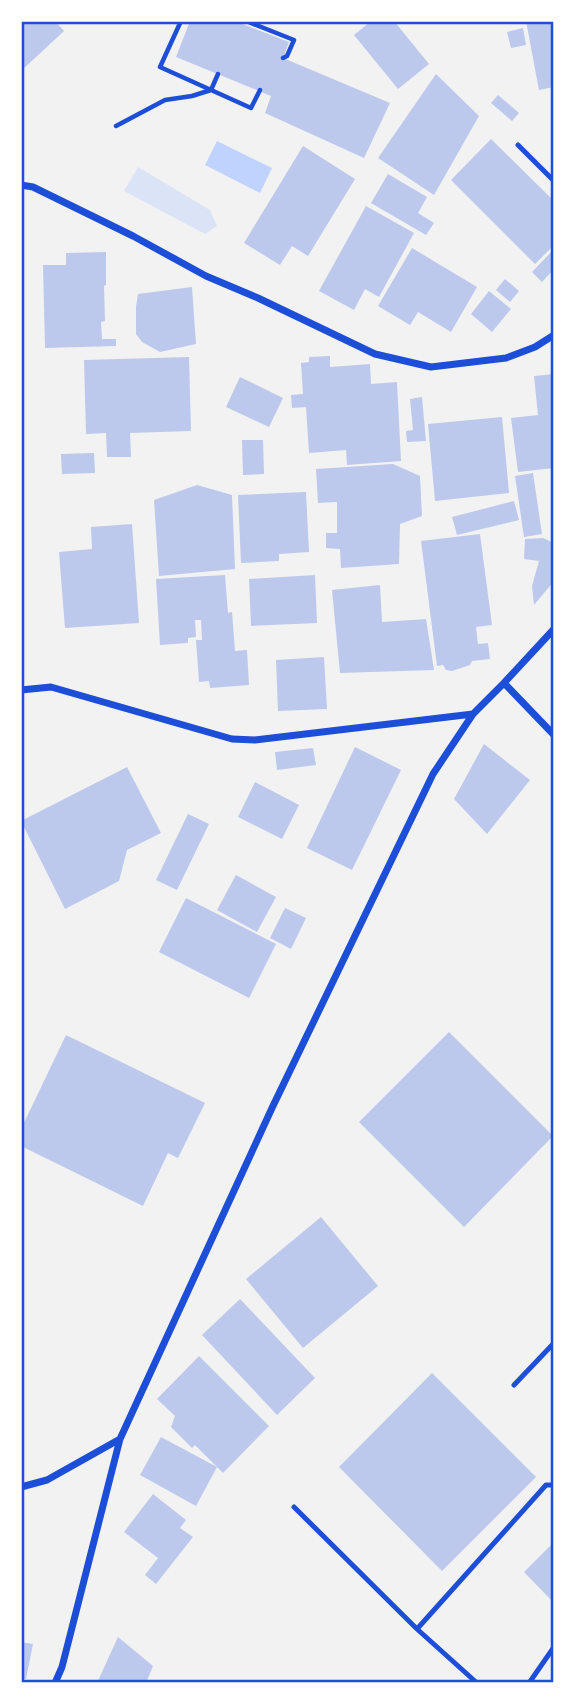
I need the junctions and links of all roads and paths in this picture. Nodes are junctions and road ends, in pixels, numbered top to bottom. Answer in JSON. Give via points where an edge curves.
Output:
{"nodes":[{"id":1,"x":181,"y":21,"type":"edge"},
{"id":2,"x":246,"y":21,"type":"edge"},
{"id":3,"x":177,"y":30,"type":"junction"},
{"id":4,"x":185,"y":34,"type":"dead end"},
{"id":5,"x":284,"y":56,"type":"dead end"},
{"id":6,"x":218,"y":74,"type":"dead end"},
{"id":7,"x":211,"y":90,"type":"junction"},
{"id":8,"x":260,"y":90,"type":"dead end"},
{"id":9,"x":116,"y":126,"type":"dead end"},
{"id":10,"x":517,"y":145,"type":"dead end"},
{"id":11,"x":554,"y":181,"type":"edge"},
{"id":12,"x":21,"y":185,"type":"edge"},
{"id":13,"x":554,"y":335,"type":"edge"},
{"id":14,"x":554,"y":629,"type":"edge"},
{"id":15,"x":504,"y":683,"type":"junction"},
{"id":16,"x":21,"y":690,"type":"edge"},
{"id":17,"x":472,"y":714,"type":"junction"},
{"id":18,"x":554,"y":735,"type":"edge"},
{"id":19,"x":554,"y":1343,"type":"edge"},
{"id":20,"x":514,"y":1385,"type":"dead end"},
{"id":21,"x":120,"y":1439,"type":"junction"},
{"id":22,"x":554,"y":1485,"type":"edge"},
{"id":23,"x":21,"y":1487,"type":"edge"},
{"id":24,"x":294,"y":1507,"type":"dead end"},
{"id":25,"x":417,"y":1629,"type":"junction"},
{"id":26,"x":554,"y":1647,"type":"edge"},
{"id":27,"x":55,"y":1683,"type":"edge"},
{"id":28,"x":477,"y":1683,"type":"edge"},
{"id":29,"x":529,"y":1683,"type":"edge"}],
"edges":[{"from":1,"to":3,"type":"path"},
{"from":2,"to":5,"type":"path","via":[[294,40]]},
{"from":3,"to":4,"type":"path"},
{"from":3,"to":7,"type":"path","via":[[160,67]]},
{"from":6,"to":7,"type":"path"},
{"from":7,"to":8,"type":"path","via":[[251,108]]},
{"from":7,"to":9,"type":"path","via":[[165,100]]},
{"from":10,"to":11,"type":"lane"},
{"from":12,"to":13,"type":"street","via":[[375,354],[431,367],[506,358]]},
{"from":14,"to":15,"type":"street"},
{"from":15,"to":17,"type":"street"},
{"from":15,"to":18,"type":"street"},
{"from":16,"to":17,"type":"street","via":[[51,688],[232,739]]},
{"from":17,"to":21,"type":"street","via":[[421,798]]},
{"from":19,"to":20,"type":"lane"},
{"from":21,"to":23,"type":"street","via":[[47,1480]]},
{"from":21,"to":27,"type":"street"},
{"from":22,"to":25,"type":"lane","via":[[546,1485]]},
{"from":24,"to":25,"type":"lane"},
{"from":25,"to":28,"type":"lane"},
{"from":26,"to":29,"type":"lane"}]}
